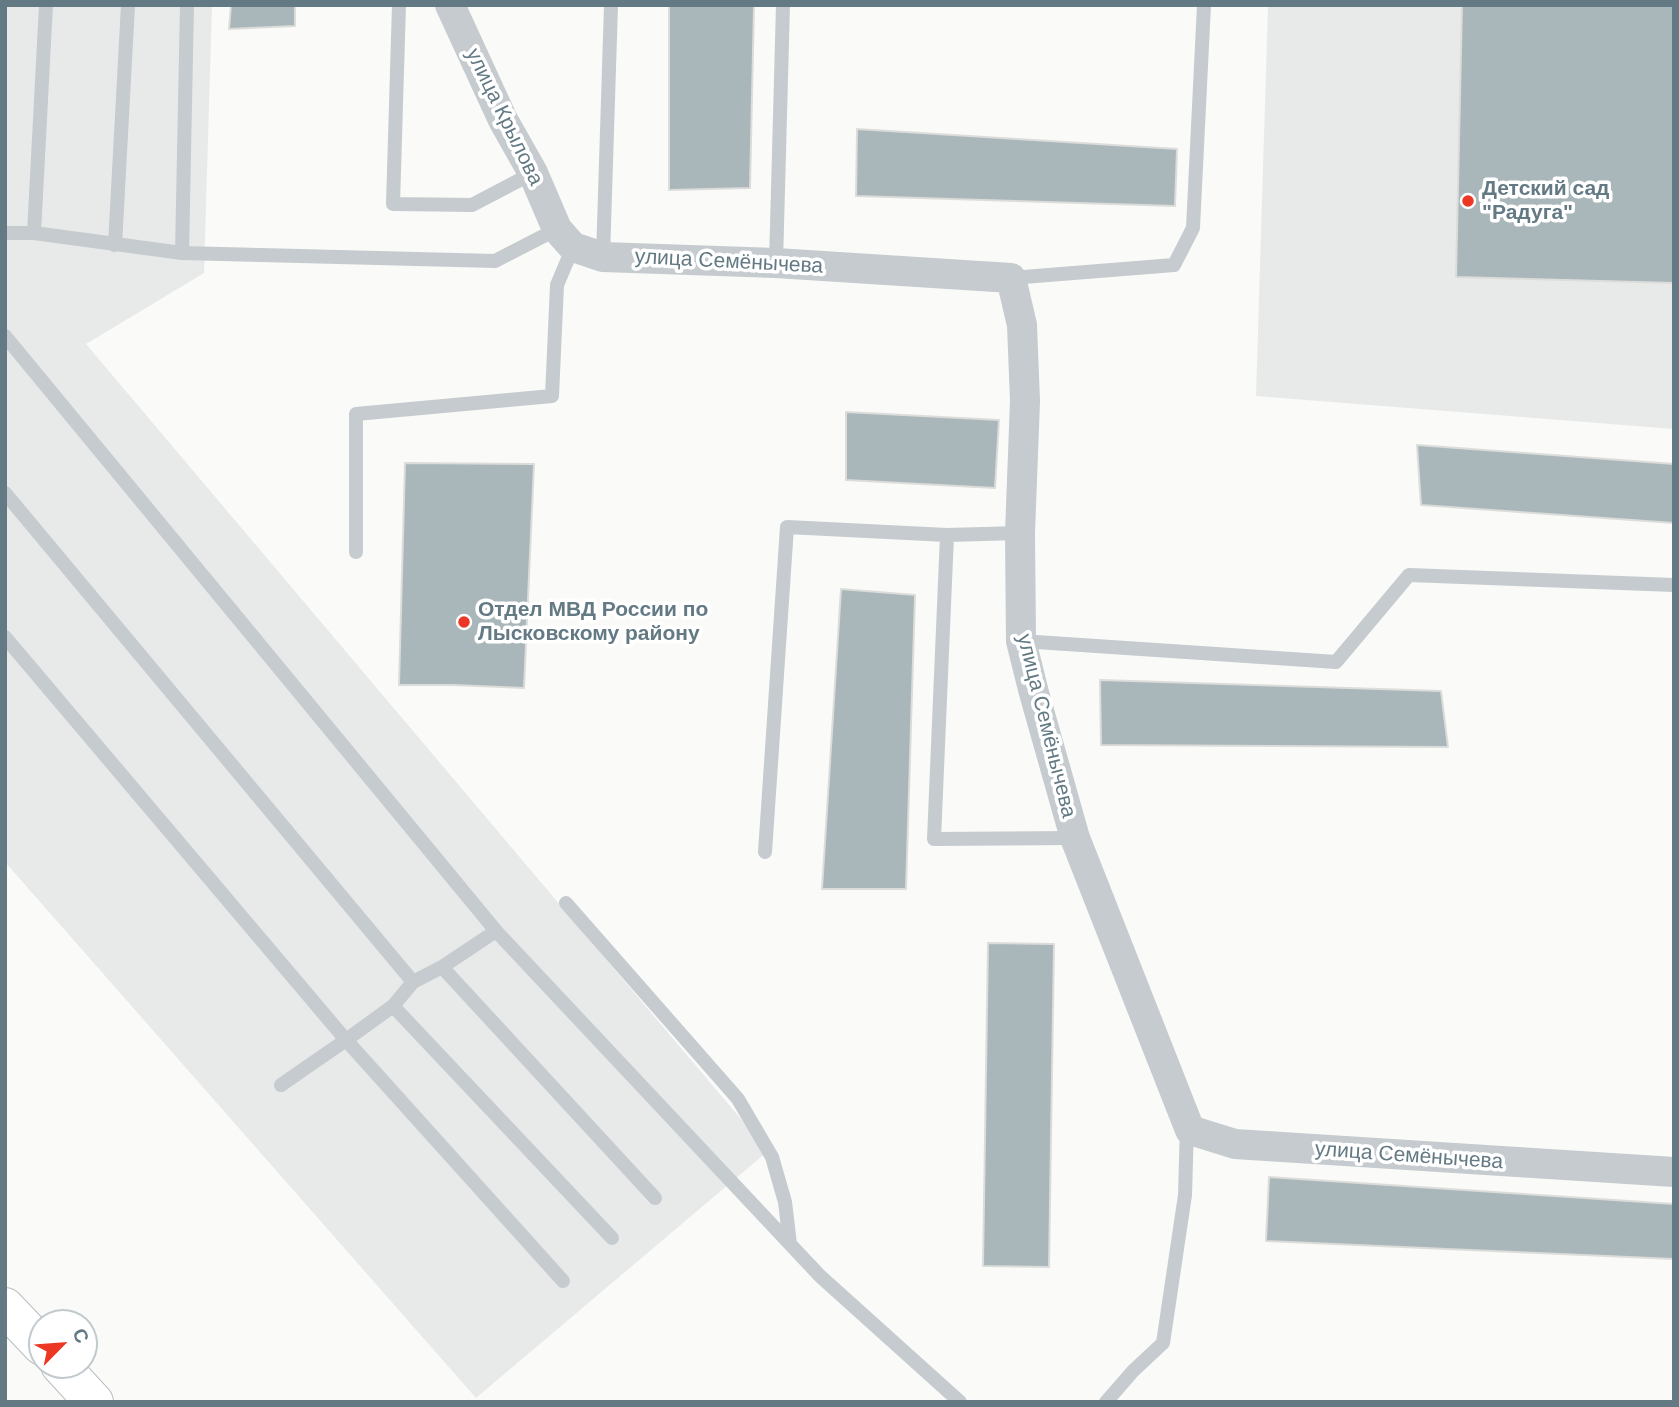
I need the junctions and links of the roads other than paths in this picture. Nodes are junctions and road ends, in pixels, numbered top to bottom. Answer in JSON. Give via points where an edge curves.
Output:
{"nodes":[{"id":1,"x":46,"y":5,"type":"edge"},
{"id":2,"x":128,"y":5,"type":"edge"},
{"id":3,"x":187,"y":5,"type":"edge"},
{"id":4,"x":399,"y":5,"type":"edge"},
{"id":5,"x":450,"y":5,"type":"edge"},
{"id":6,"x":611,"y":5,"type":"edge"},
{"id":7,"x":783,"y":5,"type":"edge"},
{"id":8,"x":1204,"y":5,"type":"edge"},
{"id":9,"x":533,"y":173,"type":"junction"},
{"id":10,"x":5,"y":233,"type":"edge"},
{"id":11,"x":34,"y":233,"type":"junction"},
{"id":12,"x":565,"y":238,"type":"junction"},
{"id":13,"x":115,"y":245,"type":"junction"},
{"id":14,"x":182,"y":253,"type":"junction"},
{"id":15,"x":603,"y":257,"type":"junction"},
{"id":16,"x":776,"y":263,"type":"junction"},
{"id":17,"x":1011,"y":278,"type":"junction"},
{"id":18,"x":5,"y":336,"type":"edge"},
{"id":19,"x":5,"y":493,"type":"edge"},
{"id":20,"x":1020,"y":533,"type":"junction"},
{"id":21,"x":947,"y":535,"type":"junction"},
{"id":22,"x":356,"y":552,"type":"dead end"},
{"id":23,"x":1674,"y":585,"type":"edge"},
{"id":24,"x":5,"y":637,"type":"edge"},
{"id":25,"x":1021,"y":641,"type":"junction"},
{"id":26,"x":1074,"y":838,"type":"junction"},
{"id":27,"x":765,"y":852,"type":"dead end"},
{"id":28,"x":566,"y":903,"type":"dead end"},
{"id":29,"x":496,"y":930,"type":"junction"},
{"id":30,"x":442,"y":967,"type":"junction"},
{"id":31,"x":413,"y":982,"type":"junction"},
{"id":32,"x":393,"y":1006,"type":"junction"},
{"id":33,"x":346,"y":1040,"type":"junction"},
{"id":34,"x":281,"y":1085,"type":"dead end"},
{"id":35,"x":1187,"y":1121,"type":"junction"},
{"id":36,"x":1674,"y":1172,"type":"edge"},
{"id":37,"x":655,"y":1198,"type":"dead end"},
{"id":38,"x":612,"y":1238,"type":"dead end"},
{"id":39,"x":790,"y":1244,"type":"junction"},
{"id":40,"x":563,"y":1281,"type":"dead end"},
{"id":41,"x":5,"y":1307,"type":"edge"},
{"id":42,"x":28,"y":1331,"type":"edge"},
{"id":43,"x":73,"y":1379,"type":"edge"},
{"id":44,"x":94,"y":1402,"type":"edge"},
{"id":45,"x":960,"y":1402,"type":"edge"},
{"id":46,"x":1106,"y":1402,"type":"edge"}],
"edges":[{"from":1,"to":11,"type":"lane"},
{"from":2,"to":13,"type":"lane"},
{"from":3,"to":14,"type":"lane"},
{"from":4,"to":9,"type":"lane","via":[[393,204],[472,205]]},
{"from":5,"to":9,"type":"street","name":"улица Крылова"},
{"from":6,"to":15,"type":"lane"},
{"from":7,"to":16,"type":"lane"},
{"from":8,"to":17,"type":"lane","via":[[1194,228],[1174,265]]},
{"from":9,"to":12,"type":"street","name":"улица Крылова"},
{"from":10,"to":11,"type":"lane"},
{"from":11,"to":13,"type":"lane"},
{"from":12,"to":14,"type":"lane","via":[[495,261]]},
{"from":12,"to":15,"type":"street","name":"улица Семёнычева"},
{"from":12,"to":22,"type":"lane","via":[[557,285],[552,396],[356,414]]},
{"from":13,"to":14,"type":"lane"},
{"from":15,"to":16,"type":"street","name":"улица Семёнычева"},
{"from":16,"to":17,"type":"street","name":"улица Семёнычева"},
{"from":17,"to":20,"type":"street","name":"улица Семёнычева","via":[[1022,324],[1025,401]]},
{"from":18,"to":29,"type":"lane"},
{"from":19,"to":31,"type":"lane"},
{"from":20,"to":21,"type":"lane"},
{"from":20,"to":25,"type":"street","name":"улица Семёнычева"},
{"from":21,"to":26,"type":"lane","via":[[934,839]]},
{"from":21,"to":27,"type":"lane","via":[[787,527]]},
{"from":23,"to":25,"type":"lane","via":[[1409,575],[1336,662]]},
{"from":24,"to":33,"type":"lane"},
{"from":25,"to":26,"type":"street","name":"улица Семёнычева"},
{"from":26,"to":35,"type":"street","name":"улица Семёнычева"},
{"from":28,"to":39,"type":"lane","via":[[738,1099],[772,1157],[785,1202]]},
{"from":29,"to":30,"type":"lane"},
{"from":29,"to":39,"type":"lane"},
{"from":30,"to":31,"type":"lane"},
{"from":30,"to":37,"type":"lane"},
{"from":31,"to":32,"type":"lane"},
{"from":32,"to":33,"type":"lane"},
{"from":32,"to":38,"type":"lane"},
{"from":33,"to":34,"type":"lane"},
{"from":33,"to":40,"type":"lane"},
{"from":35,"to":36,"type":"street","name":"улица Семёнычева","via":[[1190,1130],[1235,1144]]},
{"from":35,"to":46,"type":"lane","via":[[1185,1195],[1163,1343]]},
{"from":39,"to":45,"type":"lane"},
{"from":41,"to":42,"type":"highway"},
{"from":43,"to":44,"type":"highway"}]}
